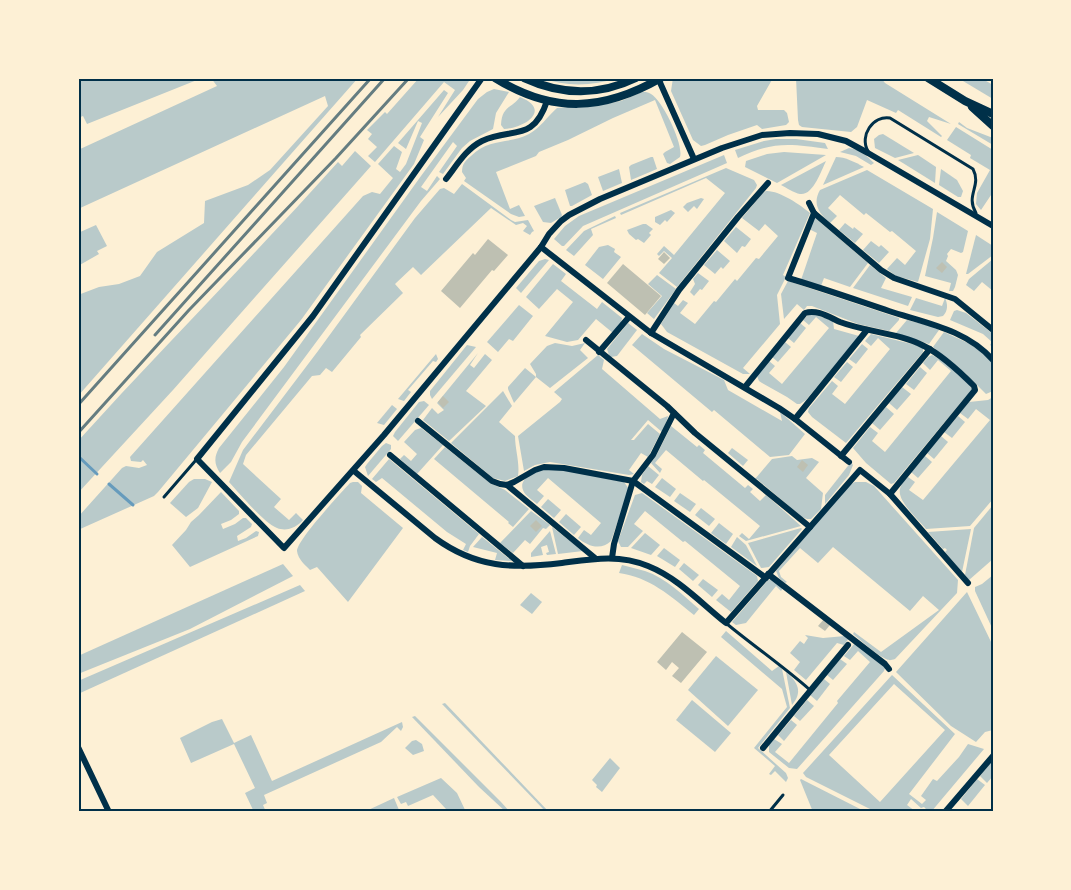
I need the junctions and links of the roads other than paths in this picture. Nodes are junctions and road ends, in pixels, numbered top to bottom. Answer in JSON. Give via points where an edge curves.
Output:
{"nodes":[{"id":1,"x":482,"y":78,"type":"edge"},
{"id":2,"x":495,"y":78,"type":"edge"},
{"id":3,"x":524,"y":78,"type":"edge"},
{"id":4,"x":636,"y":78,"type":"edge"},
{"id":5,"x":928,"y":78,"type":"edge"},
{"id":6,"x":659,"y":79,"type":"edge"},
{"id":7,"x":547,"y":101,"type":"junction"},
{"id":8,"x":964,"y":101,"type":"junction"},
{"id":9,"x":993,"y":114,"type":"edge"},
{"id":10,"x":993,"y":126,"type":"edge"},
{"id":11,"x":868,"y":153,"type":"junction"},
{"id":12,"x":694,"y":159,"type":"junction"},
{"id":13,"x":446,"y":179,"type":"dead end"},
{"id":14,"x":768,"y":183,"type":"dead end"},
{"id":15,"x":809,"y":203,"type":"dead end"},
{"id":16,"x":814,"y":213,"type":"junction"},
{"id":17,"x":981,"y":219,"type":"junction"},
{"id":18,"x":993,"y":226,"type":"edge"},
{"id":19,"x":541,"y":247,"type":"junction"},
{"id":20,"x":629,"y":317,"type":"junction"},
{"id":21,"x":867,"y":330,"type":"junction"},
{"id":22,"x":993,"y":330,"type":"edge"},
{"id":23,"x":651,"y":333,"type":"junction"},
{"id":24,"x":586,"y":340,"type":"dead end"},
{"id":25,"x":930,"y":350,"type":"junction"},
{"id":26,"x":599,"y":352,"type":"junction"},
{"id":27,"x":993,"y":360,"type":"edge"},
{"id":28,"x":745,"y":387,"type":"junction"},
{"id":29,"x":674,"y":413,"type":"junction"},
{"id":30,"x":795,"y":418,"type":"junction"},
{"id":31,"x":418,"y":421,"type":"dead end"},
{"id":32,"x":390,"y":454,"type":"dead end"},
{"id":33,"x":841,"y":456,"type":"junction"},
{"id":34,"x":197,"y":459,"type":"junction"},
{"id":35,"x":849,"y":462,"type":"dead end"},
{"id":36,"x":354,"y":471,"type":"junction"},
{"id":37,"x":633,"y":482,"type":"junction"},
{"id":38,"x":507,"y":485,"type":"junction"},
{"id":39,"x":890,"y":494,"type":"junction"},
{"id":40,"x":164,"y":497,"type":"dead end"},
{"id":41,"x":810,"y":527,"type":"junction"},
{"id":42,"x":595,"y":558,"type":"junction"},
{"id":43,"x":612,"y":558,"type":"junction"},
{"id":44,"x":523,"y":566,"type":"junction"},
{"id":45,"x":767,"y":576,"type":"junction"},
{"id":46,"x":968,"y":583,"type":"dead end"},
{"id":47,"x":726,"y":623,"type":"junction"},
{"id":48,"x":848,"y":645,"type":"dead end"},
{"id":49,"x":889,"y":669,"type":"dead end"},
{"id":50,"x":810,"y":690,"type":"junction"},
{"id":51,"x":78,"y":747,"type":"edge"},
{"id":52,"x":763,"y":748,"type":"dead end"},
{"id":53,"x":993,"y":756,"type":"edge"},
{"id":54,"x":783,"y":795,"type":"dead end"},
{"id":55,"x":109,"y":812,"type":"edge"},
{"id":56,"x":769,"y":812,"type":"edge"},
{"id":57,"x":945,"y":812,"type":"edge"}],
"edges":[{"from":1,"to":34,"type":"street","via":[[313,316]]},
{"from":2,"to":7,"type":"main road"},
{"from":3,"to":4,"type":"main road","via":[[556,90],[587,92]]},
{"from":5,"to":8,"type":"main road"},
{"from":6,"to":7,"type":"main road","via":[[611,100],[577,104]]},
{"from":6,"to":12,"type":"street"},
{"from":7,"to":13,"type":"street","via":[[535,123],[520,132],[477,144]]},
{"from":8,"to":9,"type":"main road"},
{"from":8,"to":10,"type":"main road"},
{"from":11,"to":12,"type":"street","via":[[838,139],[790,133],[762,135]]},
{"from":11,"to":17,"type":"street"},
{"from":11,"to":17,"type":"lane","via":[[864,142],[867,132],[877,119],[890,118],[973,170],[976,181],[971,206]]},
{"from":12,"to":19,"type":"street","via":[[569,215]]},
{"from":14,"to":23,"type":"street","via":[[679,290]]},
{"from":15,"to":16,"type":"street"},
{"from":16,"to":22,"type":"street","via":[[880,270],[955,299]]},
{"from":16,"to":27,"type":"street","via":[[788,278],[943,327],[980,347]]},
{"from":17,"to":18,"type":"street"},
{"from":19,"to":20,"type":"street"},
{"from":19,"to":36,"type":"street"},
{"from":20,"to":23,"type":"street"},
{"from":20,"to":26,"type":"street"},
{"from":21,"to":25,"type":"street"},
{"from":21,"to":28,"type":"street","via":[[809,311]]},
{"from":21,"to":30,"type":"street"},
{"from":23,"to":28,"type":"street"},
{"from":24,"to":26,"type":"street"},
{"from":25,"to":33,"type":"street"},
{"from":25,"to":39,"type":"street","via":[[975,390]]},
{"from":26,"to":29,"type":"street"},
{"from":28,"to":30,"type":"street"},
{"from":29,"to":37,"type":"street"},
{"from":29,"to":41,"type":"street"},
{"from":30,"to":33,"type":"street"},
{"from":31,"to":38,"type":"street","via":[[492,481]]},
{"from":32,"to":44,"type":"street"},
{"from":33,"to":35,"type":"street"},
{"from":34,"to":36,"type":"street","via":[[284,548]]},
{"from":34,"to":40,"type":"lane"},
{"from":36,"to":44,"type":"street","via":[[453,550],[480,562]]},
{"from":37,"to":38,"type":"street","via":[[544,467]]},
{"from":37,"to":43,"type":"street"},
{"from":37,"to":45,"type":"street"},
{"from":38,"to":42,"type":"street"},
{"from":39,"to":41,"type":"street","via":[[860,470]]},
{"from":39,"to":46,"type":"street"},
{"from":41,"to":45,"type":"street"},
{"from":42,"to":43,"type":"street"},
{"from":42,"to":44,"type":"street"},
{"from":43,"to":47,"type":"street","via":[[661,573]]},
{"from":45,"to":47,"type":"street"},
{"from":45,"to":49,"type":"street"},
{"from":47,"to":50,"type":"lane"},
{"from":48,"to":50,"type":"street"},
{"from":50,"to":52,"type":"street"},
{"from":51,"to":55,"type":"street"},
{"from":53,"to":57,"type":"street"},
{"from":54,"to":56,"type":"lane"}]}
